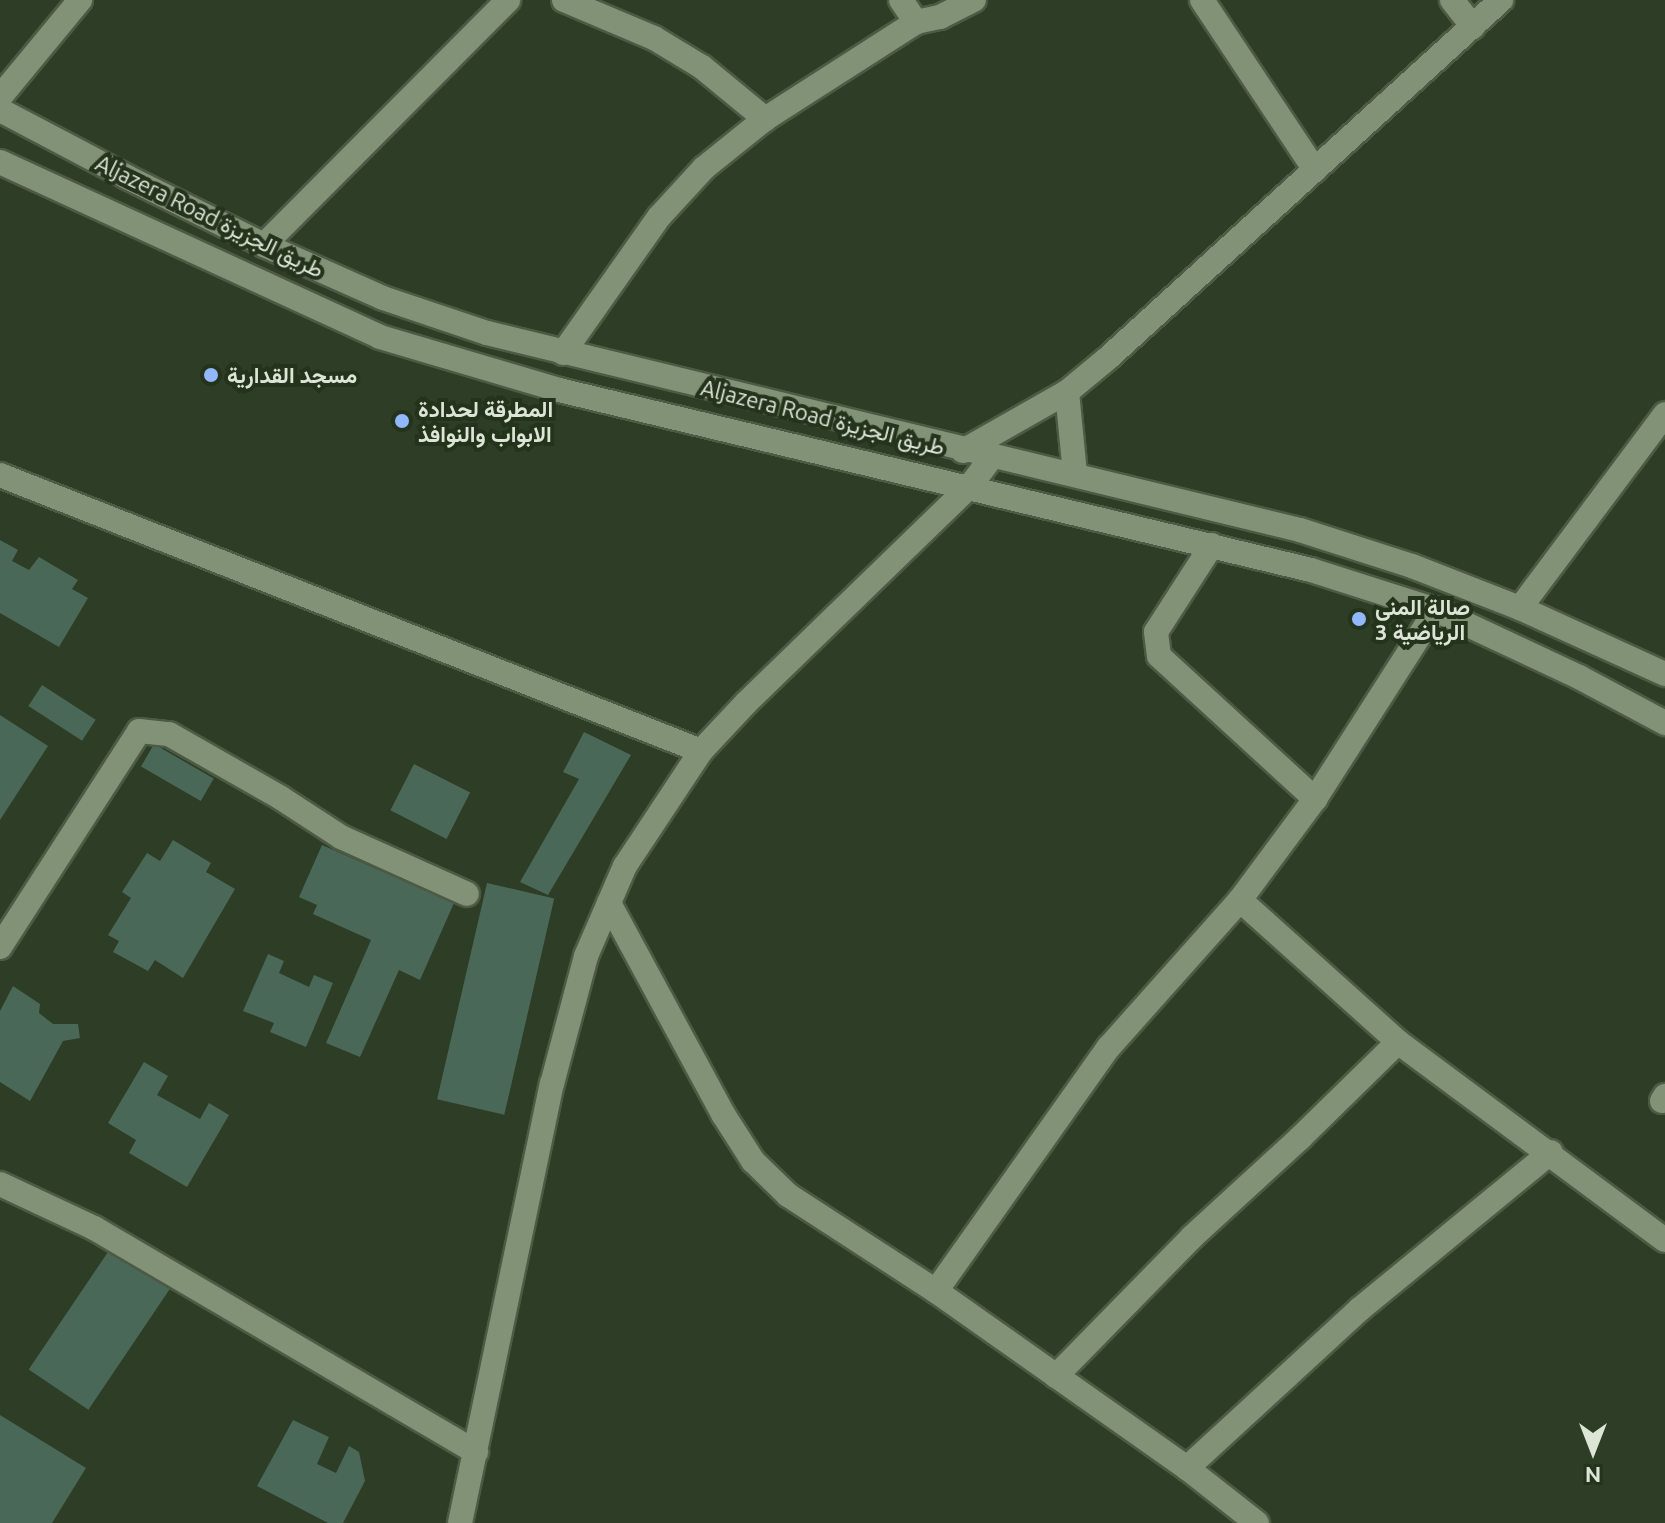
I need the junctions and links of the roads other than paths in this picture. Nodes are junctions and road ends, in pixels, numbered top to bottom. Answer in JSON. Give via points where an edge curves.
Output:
{"nodes":[{"id":1,"x":80,"y":0,"type":"edge"},
{"id":2,"x":508,"y":0,"type":"edge"},
{"id":3,"x":564,"y":0,"type":"edge"},
{"id":4,"x":901,"y":0,"type":"edge"},
{"id":5,"x":974,"y":0,"type":"edge"},
{"id":6,"x":1202,"y":0,"type":"edge"},
{"id":7,"x":1452,"y":0,"type":"edge"},
{"id":8,"x":1501,"y":0,"type":"edge"},
{"id":9,"x":916,"y":22,"type":"junction"},
{"id":10,"x":1473,"y":27,"type":"junction"},
{"id":11,"x":0,"y":97,"type":"edge"},
{"id":12,"x":0,"y":110,"type":"edge"},
{"id":13,"x":765,"y":119,"type":"junction"},
{"id":14,"x":0,"y":162,"type":"edge"},
{"id":15,"x":1315,"y":170,"type":"junction"},
{"id":16,"x":264,"y":245,"type":"junction"},
{"id":17,"x":563,"y":353,"type":"junction"},
{"id":18,"x":1067,"y":392,"type":"junction"},
{"id":19,"x":1665,"y":414,"type":"edge"},
{"id":20,"x":963,"y":451,"type":"junction"},
{"id":21,"x":992,"y":457,"type":"junction"},
{"id":22,"x":1075,"y":474,"type":"junction"},
{"id":23,"x":0,"y":475,"type":"edge"},
{"id":24,"x":970,"y":486,"type":"junction"},
{"id":25,"x":1212,"y":545,"type":"junction"},
{"id":26,"x":1520,"y":608,"type":"junction"},
{"id":27,"x":1436,"y":610,"type":"junction"},
{"id":28,"x":1665,"y":674,"type":"edge"},
{"id":29,"x":1665,"y":723,"type":"edge"},
{"id":30,"x":701,"y":751,"type":"junction"},
{"id":31,"x":1315,"y":799,"type":"junction"},
{"id":32,"x":467,"y":894,"type":"dead end"},
{"id":33,"x":1240,"y":900,"type":"junction"},
{"id":34,"x":609,"y":903,"type":"junction"},
{"id":35,"x":0,"y":947,"type":"edge"},
{"id":36,"x":1398,"y":1042,"type":"junction"},
{"id":37,"x":1551,"y":1152,"type":"junction"},
{"id":38,"x":0,"y":1184,"type":"edge"},
{"id":39,"x":1665,"y":1240,"type":"edge"},
{"id":40,"x":936,"y":1291,"type":"junction"},
{"id":41,"x":1056,"y":1376,"type":"junction"},
{"id":42,"x":476,"y":1452,"type":"junction"},
{"id":43,"x":1187,"y":1468,"type":"junction"},
{"id":44,"x":463,"y":1521,"type":"edge"},
{"id":45,"x":1257,"y":1523,"type":"edge"}],
"edges":[{"from":1,"to":11,"type":"street"},
{"from":2,"to":16,"type":"street"},
{"from":3,"to":13,"type":"street","via":[[654,38],[702,67]]},
{"from":4,"to":9,"type":"street"},
{"from":5,"to":9,"type":"street"},
{"from":6,"to":15,"type":"street"},
{"from":7,"to":10,"type":"street"},
{"from":8,"to":10,"type":"street"},
{"from":9,"to":13,"type":"street"},
{"from":10,"to":15,"type":"street"},
{"from":12,"to":16,"type":"street","name":"Aljazera Road طريق الجزيزة"},
{"from":13,"to":17,"type":"street","via":[[704,168],[659,217]]},
{"from":14,"to":24,"type":"street","name":"Aljazera Road طريق الجزيزة","via":[[380,337],[559,390]]},
{"from":15,"to":18,"type":"street"},
{"from":16,"to":17,"type":"street","name":"Aljazera Road طريق الجزيزة","via":[[383,298]]},
{"from":17,"to":20,"type":"street","name":"Aljazera Road طريق الجزيزة"},
{"from":18,"to":20,"type":"street"},
{"from":18,"to":22,"type":"street"},
{"from":19,"to":26,"type":"street"},
{"from":20,"to":21,"type":"street","name":"Aljazera Road طريق الجزيزة"},
{"from":21,"to":22,"type":"street","name":"Aljazera Road طريق الجزيزة"},
{"from":21,"to":24,"type":"street"},
{"from":22,"to":26,"type":"street","name":"Aljazera Road طريق الجزيزة","via":[[1300,530]]},
{"from":23,"to":30,"type":"street"},
{"from":24,"to":25,"type":"street","name":"Aljazera Road طريق الجزيزة"},
{"from":24,"to":30,"type":"street"},
{"from":25,"to":27,"type":"street","name":"Aljazera Road طريق الجزيزة"},
{"from":25,"to":31,"type":"street","via":[[1156,632],[1159,656]]},
{"from":26,"to":28,"type":"street","name":"Aljazera Road طريق الجزيزة"},
{"from":27,"to":29,"type":"street","name":"Aljazera Road طريق الجزيزة"},
{"from":27,"to":31,"type":"street"},
{"from":30,"to":34,"type":"street","via":[[625,866]]},
{"from":31,"to":33,"type":"street"},
{"from":32,"to":35,"type":"street","via":[[341,837],[169,734],[139,731]]},
{"from":33,"to":36,"type":"street"},
{"from":33,"to":40,"type":"street","via":[[1109,1047]]},
{"from":34,"to":40,"type":"street","via":[[753,1161],[788,1195]]},
{"from":34,"to":42,"type":"street","via":[[586,956],[552,1084]]},
{"from":36,"to":37,"type":"street"},
{"from":36,"to":41,"type":"street","via":[[1192,1237]]},
{"from":37,"to":39,"type":"street"},
{"from":37,"to":43,"type":"street","via":[[1360,1309]]},
{"from":38,"to":42,"type":"street","via":[[94,1228]]},
{"from":40,"to":41,"type":"street"},
{"from":41,"to":43,"type":"street"},
{"from":42,"to":44,"type":"street"},
{"from":43,"to":45,"type":"street"}]}
